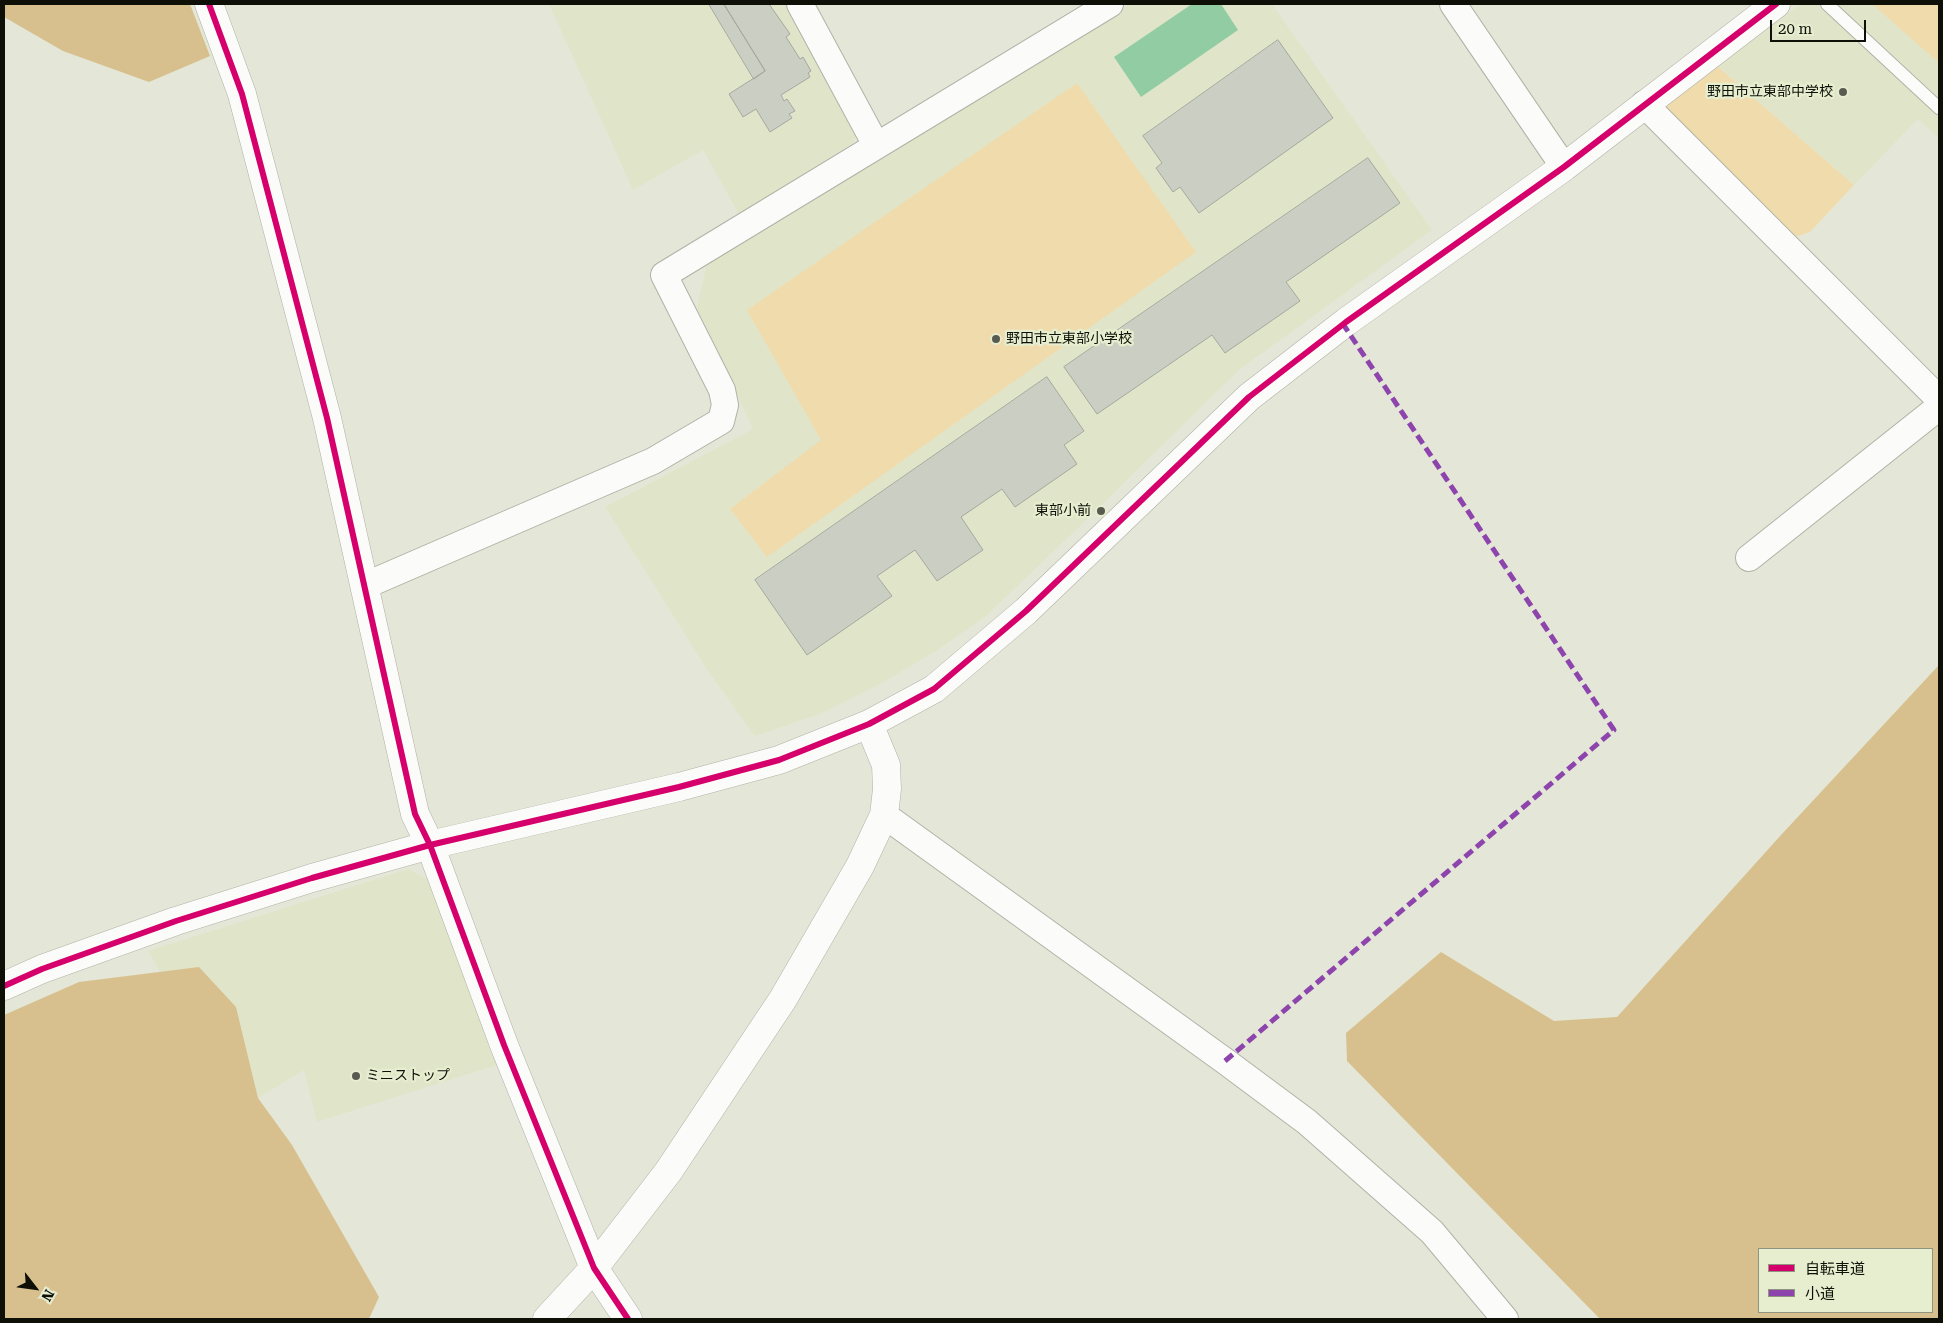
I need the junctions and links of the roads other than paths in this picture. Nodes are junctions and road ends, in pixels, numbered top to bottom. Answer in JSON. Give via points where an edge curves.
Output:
{"nodes":[{"id":1,"x":209,"y":4,"type":"edge"},
{"id":2,"x":800,"y":4,"type":"edge"},
{"id":3,"x":1110,"y":4,"type":"edge"},
{"id":4,"x":1453,"y":4,"type":"edge"},
{"id":5,"x":1776,"y":4,"type":"edge"},
{"id":6,"x":1827,"y":4,"type":"edge"},
{"id":7,"x":1644,"y":104,"type":"junction"},
{"id":8,"x":1939,"y":108,"type":"edge"},
{"id":9,"x":876,"y":145,"type":"junction"},
{"id":10,"x":1564,"y":167,"type":"junction"},
{"id":11,"x":1939,"y":399,"type":"edge"},
{"id":12,"x":1939,"y":407,"type":"edge"},
{"id":13,"x":1749,"y":558,"type":"dead end"},
{"id":14,"x":364,"y":586,"type":"junction"},
{"id":15,"x":869,"y":724,"type":"junction"},
{"id":16,"x":884,"y":815,"type":"junction"},
{"id":17,"x":430,"y":845,"type":"junction"},
{"id":18,"x":4,"y":986,"type":"edge"},
{"id":19,"x":594,"y":1268,"type":"junction"},
{"id":20,"x":547,"y":1319,"type":"edge"},
{"id":21,"x":628,"y":1319,"type":"edge"},
{"id":22,"x":1505,"y":1319,"type":"edge"}],
"edges":[{"from":1,"to":14,"type":"street","via":[[247,113],[327,418]]},
{"from":2,"to":9,"type":"street"},
{"from":3,"to":9,"type":"street"},
{"from":4,"to":10,"type":"street"},
{"from":5,"to":7,"type":"street"},
{"from":6,"to":8,"type":"lane"},
{"from":7,"to":10,"type":"street"},
{"from":7,"to":11,"type":"street"},
{"from":9,"to":14,"type":"street","via":[[664,275],[722,390],[725,405],[721,421],[653,461]]},
{"from":10,"to":15,"type":"street","via":[[1346,322],[1249,397],[1026,611],[934,689]]},
{"from":12,"to":13,"type":"street"},
{"from":14,"to":17,"type":"street","via":[[416,814]]},
{"from":15,"to":16,"type":"street","via":[[886,765]]},
{"from":15,"to":17,"type":"street","via":[[779,760],[679,787]]},
{"from":16,"to":19,"type":"street","via":[[860,866],[783,999],[668,1172]]},
{"from":16,"to":22,"type":"street","via":[[1307,1122],[1432,1232]]},
{"from":17,"to":18,"type":"street","via":[[176,921]]},
{"from":17,"to":19,"type":"street","via":[[504,1045]]},
{"from":19,"to":20,"type":"street"},
{"from":19,"to":21,"type":"street"}]}
